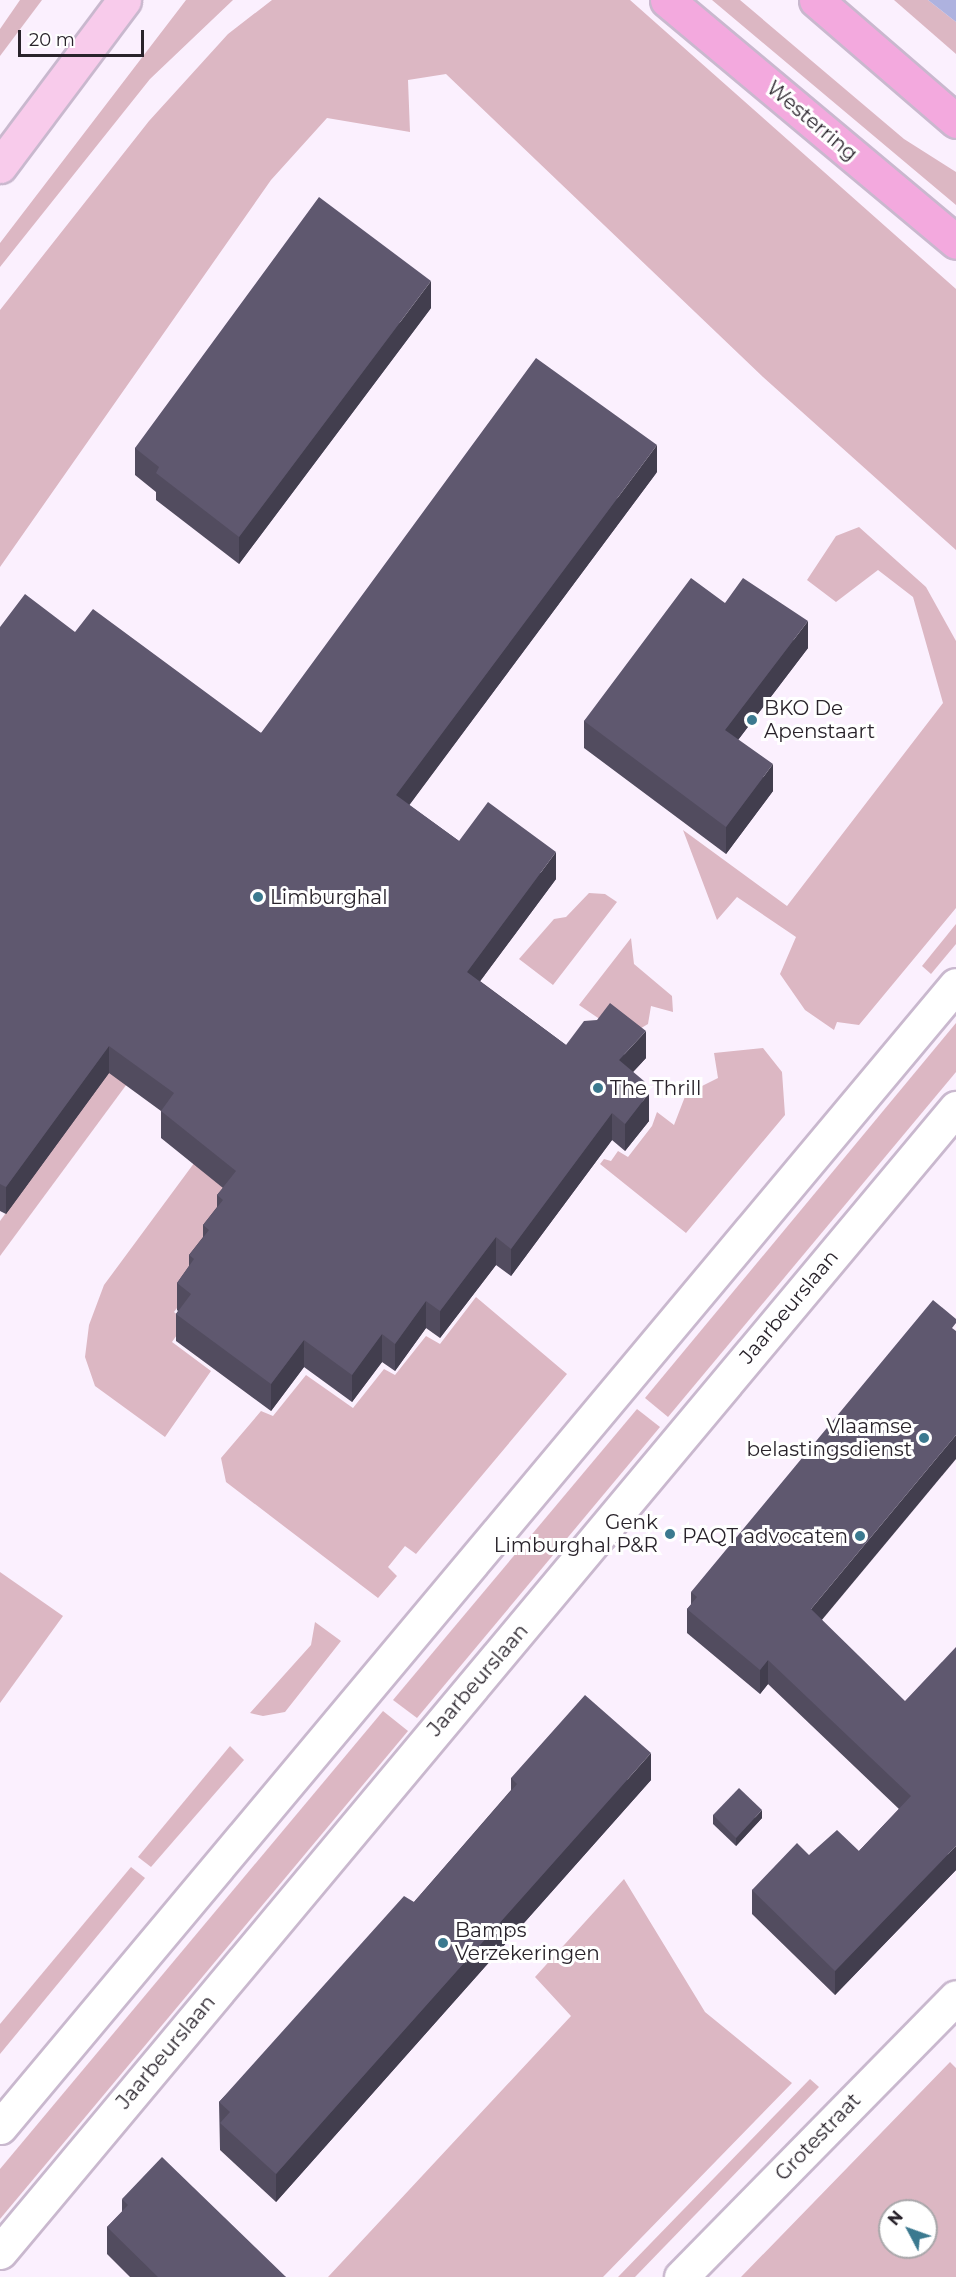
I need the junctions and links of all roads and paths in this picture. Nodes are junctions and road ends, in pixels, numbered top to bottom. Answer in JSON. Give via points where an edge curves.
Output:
{"nodes":[{"id":1,"x":124,"y":0,"type":"edge"},
{"id":2,"x":668,"y":0,"type":"edge"},
{"id":3,"x":816,"y":0,"type":"edge"},
{"id":4,"x":956,"y":121,"type":"edge"},
{"id":5,"x":0,"y":166,"type":"edge"},
{"id":6,"x":956,"y":242,"type":"edge"},
{"id":7,"x":956,"y":985,"type":"edge"},
{"id":8,"x":956,"y":1108,"type":"edge"},
{"id":9,"x":956,"y":1997,"type":"edge"},
{"id":10,"x":0,"y":2127,"type":"edge"},
{"id":11,"x":0,"y":2252,"type":"edge"},
{"id":12,"x":681,"y":2277,"type":"edge"}],
"edges":[{"from":1,"to":5,"type":"main road"},
{"from":2,"to":6,"type":"highway","name":"Westerring"},
{"from":3,"to":4,"type":"highway"},
{"from":7,"to":10,"type":"main road"},
{"from":8,"to":11,"type":"main road","name":"Jaarbeurslaan"},
{"from":9,"to":12,"type":"main road","name":"Grotestraat"}]}
